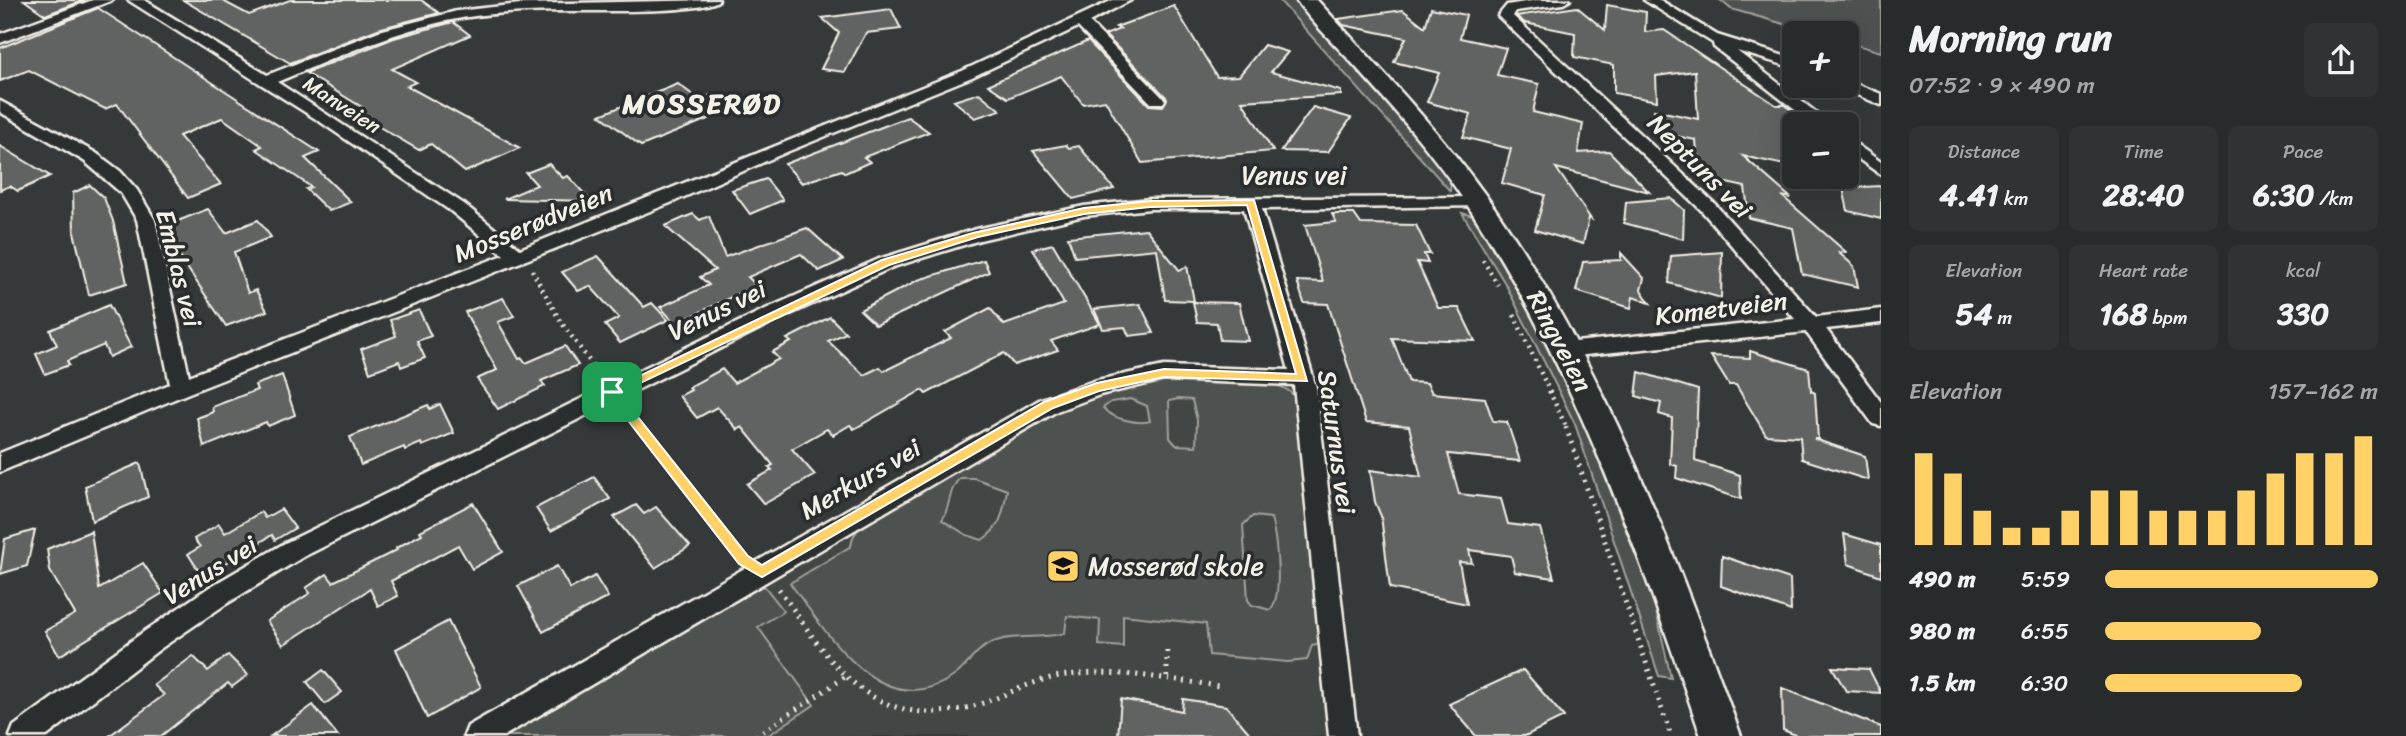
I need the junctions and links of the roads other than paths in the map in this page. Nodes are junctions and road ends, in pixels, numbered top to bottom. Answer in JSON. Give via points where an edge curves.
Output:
{"nodes":[{"id":1,"x":106,"y":0,"type":"edge"},
{"id":2,"x":135,"y":0,"type":"edge"},
{"id":3,"x":712,"y":0,"type":"edge"},
{"id":4,"x":1124,"y":0,"type":"edge"},
{"id":5,"x":1306,"y":0,"type":"edge"},
{"id":6,"x":1563,"y":0,"type":"edge"},
{"id":7,"x":1651,"y":0,"type":"edge"},
{"id":8,"x":1088,"y":13,"type":"junction"},
{"id":9,"x":1712,"y":38,"type":"junction"},
{"id":10,"x":0,"y":39,"type":"edge"},
{"id":11,"x":1782,"y":60,"type":"edge"},
{"id":12,"x":266,"y":81,"type":"junction"},
{"id":13,"x":1859,"y":91,"type":"edge"},
{"id":14,"x":1157,"y":100,"type":"dead end"},
{"id":15,"x":1881,"y":100,"type":"edge"},
{"id":16,"x":0,"y":106,"type":"edge"},
{"id":17,"x":1808,"y":112,"type":"edge"},
{"id":18,"x":1859,"y":152,"type":"edge"},
{"id":19,"x":1881,"y":170,"type":"edge"},
{"id":20,"x":1251,"y":202,"type":"junction"},
{"id":21,"x":1478,"y":202,"type":"junction"},
{"id":22,"x":519,"y":257,"type":"junction"},
{"id":23,"x":1881,"y":316,"type":"edge"},
{"id":24,"x":1810,"y":323,"type":"junction"},
{"id":25,"x":1566,"y":350,"type":"junction"},
{"id":26,"x":1303,"y":378,"type":"junction"},
{"id":27,"x":181,"y":388,"type":"junction"},
{"id":28,"x":1881,"y":418,"type":"edge"},
{"id":29,"x":0,"y":463,"type":"edge"},
{"id":30,"x":24,"y":736,"type":"edge"},
{"id":31,"x":478,"y":736,"type":"edge"},
{"id":32,"x":1343,"y":736,"type":"edge"},
{"id":33,"x":1721,"y":736,"type":"edge"}],
"edges":[{"from":1,"to":10,"type":"street"},
{"from":2,"to":12,"type":"street","name":"Manveien"},
{"from":3,"to":12,"type":"street","via":[[654,7],[459,14],[381,36]]},
{"from":4,"to":8,"type":"street","name":"Mosserødveien"},
{"from":5,"to":21,"type":"main road","name":"Ringveien","via":[[1427,136]]},
{"from":6,"to":24,"type":"street","name":"Neptuns vei","via":[[1512,8],[1505,16],[1707,206]]},
{"from":7,"to":9,"type":"street"},
{"from":8,"to":14,"type":"street"},
{"from":8,"to":22,"type":"street","name":"Mosserødveien","via":[[967,74]]},
{"from":9,"to":11,"type":"street"},
{"from":9,"to":17,"type":"street"},
{"from":12,"to":22,"type":"street","name":"Manveien","via":[[458,208]]},
{"from":13,"to":15,"type":"street"},
{"from":16,"to":27,"type":"street","name":"Emblas vei","via":[[90,157],[128,190],[146,220]]},
{"from":18,"to":19,"type":"street"},
{"from":20,"to":21,"type":"street","name":"Venus vei"},
{"from":20,"to":26,"type":"street","name":"Saturnus vei"},
{"from":20,"to":30,"type":"street","name":"Venus vei","via":[[1084,211],[927,248],[886,263],[768,316],[294,550],[151,640]]},
{"from":21,"to":25,"type":"main road","name":"Ringveien"},
{"from":22,"to":27,"type":"street","name":"Mosserødveien"},
{"from":23,"to":24,"type":"street","name":"Kometveien"},
{"from":24,"to":25,"type":"street","name":"Kometveien"},
{"from":24,"to":28,"type":"street","name":"Neptuns vei"},
{"from":25,"to":33,"type":"main road","name":"Ringveien","via":[[1627,481]]},
{"from":26,"to":31,"type":"street","name":"Merkurs vei","via":[[1164,373],[1097,388],[1049,405]]},
{"from":26,"to":32,"type":"street","name":"Saturnus vei"},
{"from":27,"to":29,"type":"street","name":"Mosserødveien"}]}
